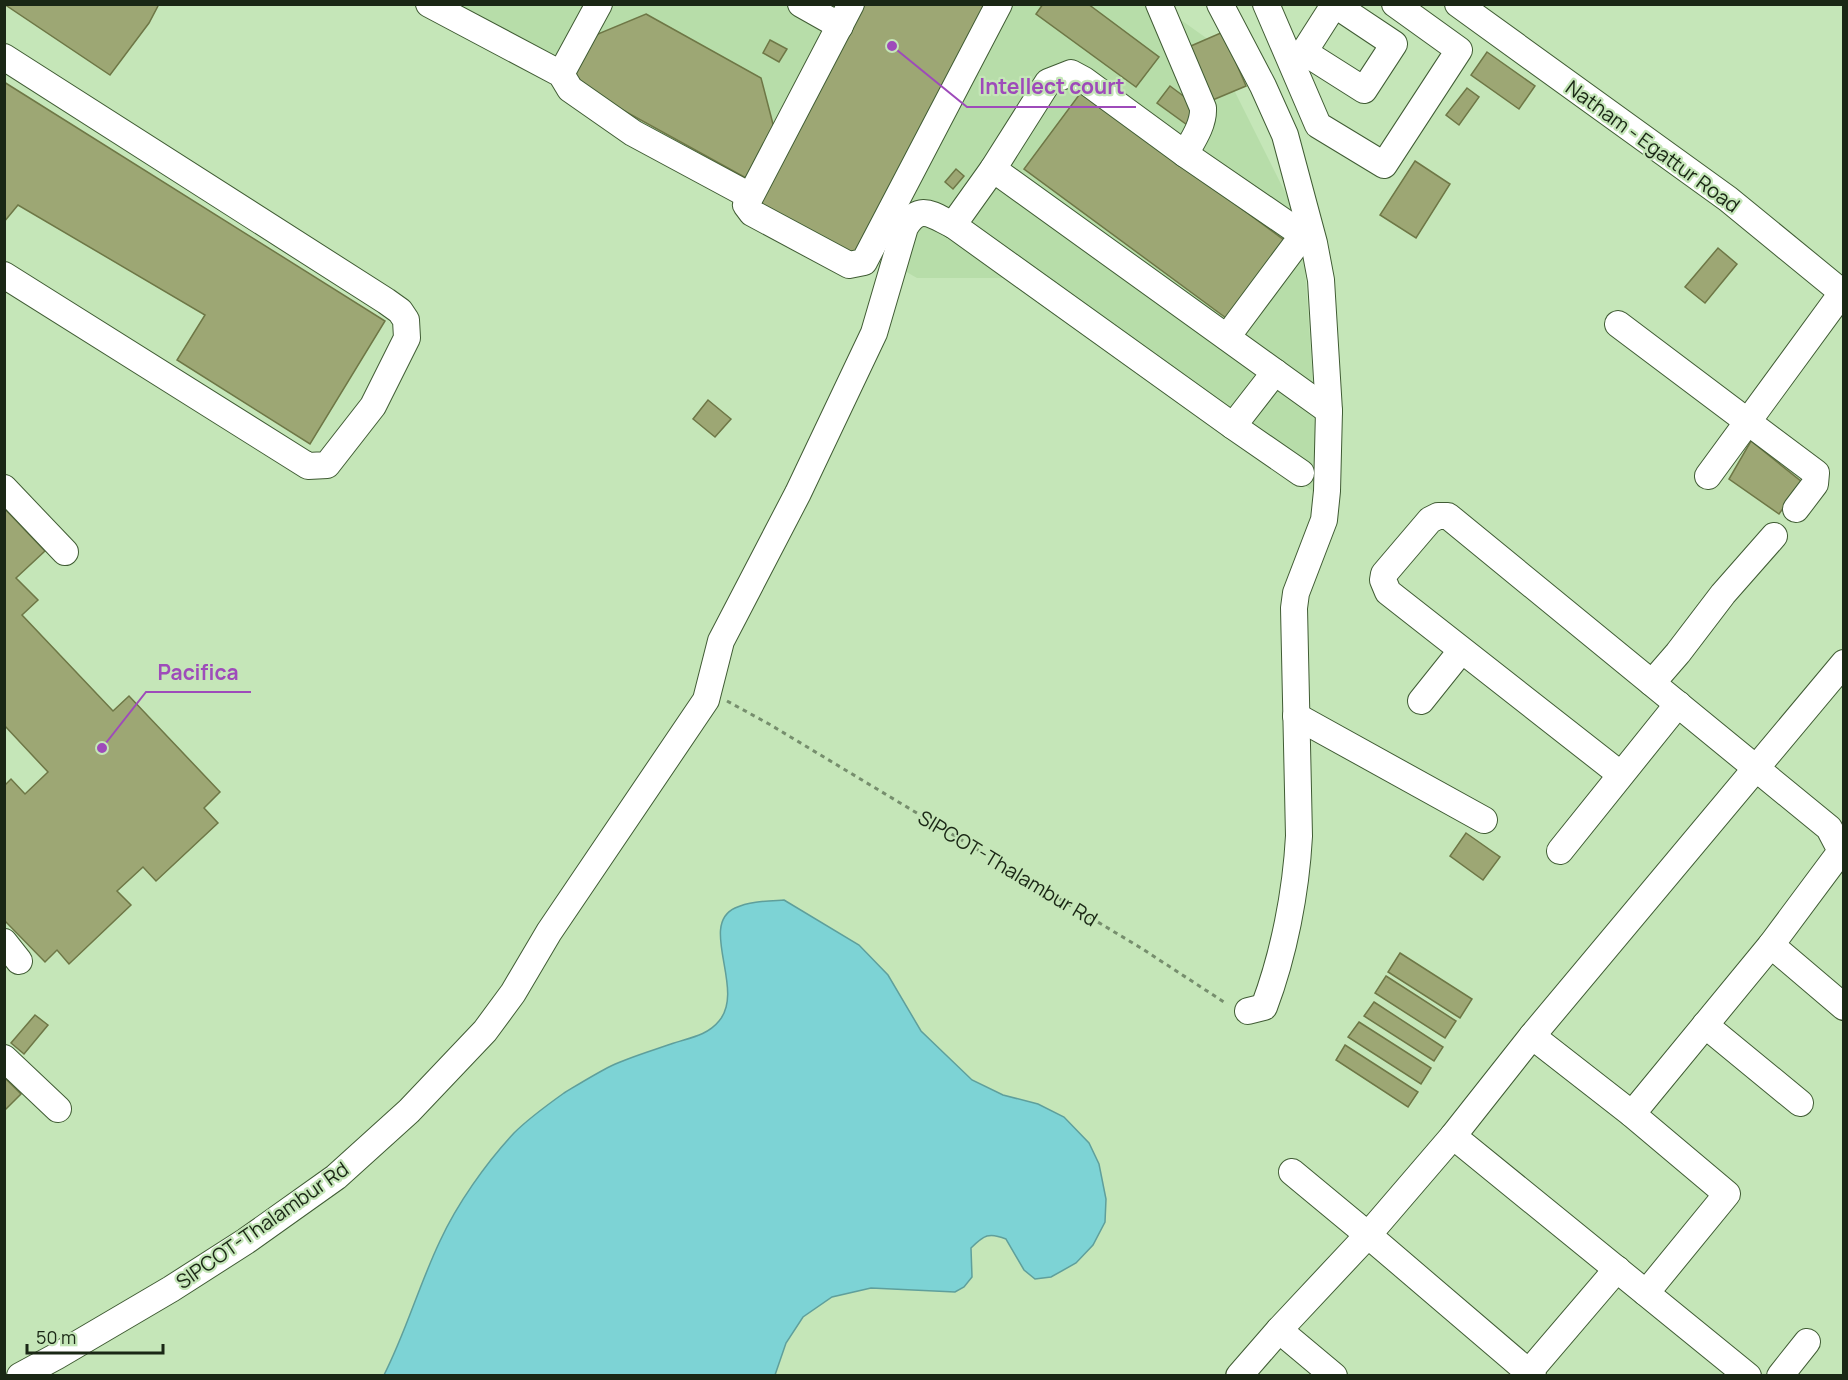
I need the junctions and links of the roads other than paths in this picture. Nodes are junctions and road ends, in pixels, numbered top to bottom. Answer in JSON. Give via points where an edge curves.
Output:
{"nodes":[{"id":1,"x":429,"y":4,"type":"edge"},
{"id":2,"x":801,"y":4,"type":"edge"},
{"id":3,"x":999,"y":4,"type":"edge"},
{"id":4,"x":1159,"y":4,"type":"edge"},
{"id":5,"x":1220,"y":4,"type":"edge"},
{"id":6,"x":1266,"y":4,"type":"edge"},
{"id":7,"x":1395,"y":4,"type":"edge"},
{"id":8,"x":1458,"y":4,"type":"edge"},
{"id":9,"x":598,"y":5,"type":"edge"},
{"id":10,"x":846,"y":15,"type":"edge"},
{"id":11,"x":4,"y":57,"type":"edge"},
{"id":12,"x":561,"y":74,"type":"junction"},
{"id":13,"x":1185,"y":154,"type":"junction"},
{"id":14,"x":993,"y":169,"type":"junction"},
{"id":15,"x":750,"y":196,"type":"junction"},
{"id":16,"x":953,"y":225,"type":"junction"},
{"id":17,"x":4,"y":275,"type":"edge"},
{"id":18,"x":1840,"y":285,"type":"edge"},
{"id":19,"x":1618,"y":324,"type":"dead end"},
{"id":20,"x":1227,"y":337,"type":"junction"},
{"id":21,"x":1275,"y":372,"type":"junction"},
{"id":22,"x":1329,"y":411,"type":"junction"},
{"id":23,"x":1749,"y":422,"type":"junction"},
{"id":24,"x":1233,"y":426,"type":"junction"},
{"id":25,"x":1301,"y":473,"type":"dead end"},
{"id":26,"x":1708,"y":476,"type":"dead end"},
{"id":27,"x":4,"y":488,"type":"edge"},
{"id":28,"x":1796,"y":509,"type":"dead end"},
{"id":29,"x":1774,"y":536,"type":"dead end"},
{"id":30,"x":65,"y":552,"type":"dead end"},
{"id":31,"x":1461,"y":651,"type":"junction"},
{"id":32,"x":1842,"y":669,"type":"edge"},
{"id":33,"x":1652,"y":683,"type":"junction"},
{"id":34,"x":1421,"y":701,"type":"dead end"},
{"id":35,"x":1678,"y":704,"type":"junction"},
{"id":36,"x":1296,"y":716,"type":"junction"},
{"id":37,"x":1755,"y":767,"type":"junction"},
{"id":38,"x":1620,"y":774,"type":"junction"},
{"id":39,"x":1484,"y":820,"type":"dead end"},
{"id":40,"x":1560,"y":851,"type":"dead end"},
{"id":41,"x":1839,"y":865,"type":"edge"},
{"id":42,"x":1771,"y":945,"type":"junction"},
{"id":43,"x":1844,"y":1007,"type":"edge"},
{"id":44,"x":1248,"y":1011,"type":"road end"},
{"id":45,"x":1705,"y":1025,"type":"junction"},
{"id":46,"x":1532,"y":1036,"type":"junction"},
{"id":47,"x":4,"y":1058,"type":"edge"},
{"id":48,"x":1800,"y":1103,"type":"dead end"},
{"id":49,"x":58,"y":1109,"type":"dead end"},
{"id":50,"x":1632,"y":1114,"type":"junction"},
{"id":51,"x":1453,"y":1136,"type":"junction"},
{"id":52,"x":1292,"y":1172,"type":"dead end"},
{"id":53,"x":1368,"y":1235,"type":"junction"},
{"id":54,"x":1617,"y":1269,"type":"junction"},
{"id":55,"x":1646,"y":1293,"type":"junction"},
{"id":56,"x":1279,"y":1330,"type":"junction"},
{"id":57,"x":1807,"y":1342,"type":"dead end"},
{"id":58,"x":1531,"y":1374,"type":"edge"},
{"id":59,"x":21,"y":1376,"type":"edge"},
{"id":60,"x":1239,"y":1376,"type":"edge"},
{"id":61,"x":1334,"y":1376,"type":"edge"},
{"id":62,"x":1748,"y":1376,"type":"edge"},
{"id":63,"x":1780,"y":1376,"type":"edge"}],
"edges":[{"from":1,"to":12,"type":"street"},
{"from":2,"to":10,"type":"street"},
{"from":3,"to":15,"type":"street","via":[[864,262],[849,265],[752,213],[746,205]]},
{"from":4,"to":13,"type":"street","via":[[1203,108],[1202,123]]},
{"from":5,"to":22,"type":"street","via":[[1285,135],[1314,243],[1322,280]]},
{"from":6,"to":7,"type":"street","via":[[1318,125],[1384,165],[1459,50]]},
{"from":8,"to":18,"type":"street","name":"Natham - Egattur Road"},
{"from":9,"to":12,"type":"street"},
{"from":10,"to":15,"type":"street"},
{"from":11,"to":17,"type":"street","via":[[393,306],[406,320],[407,338],[373,406],[327,465],[308,466]]},
{"from":12,"to":15,"type":"street","via":[[570,89],[633,133]]},
{"from":13,"to":14,"type":"street","via":[[1071,73],[1048,82]]},
{"from":13,"to":20,"type":"street","via":[[1303,235]]},
{"from":14,"to":16,"type":"street"},
{"from":14,"to":20,"type":"street"},
{"from":16,"to":24,"type":"street"},
{"from":16,"to":59,"type":"street","name":"SIPCOT-Thalambur Rd","via":[[929,213],[918,213],[905,227],[874,333],[798,493],[721,640],[706,700],[485,1031],[409,1111],[336,1177],[246,1242]]},
{"from":18,"to":23,"type":"street"},
{"from":19,"to":23,"type":"street"},
{"from":20,"to":21,"type":"street"},
{"from":21,"to":22,"type":"street"},
{"from":21,"to":24,"type":"street"},
{"from":22,"to":36,"type":"street","via":[[1324,520],[1294,608]]},
{"from":23,"to":26,"type":"street"},
{"from":23,"to":28,"type":"street","via":[[1816,473],[1815,484]]},
{"from":24,"to":25,"type":"street"},
{"from":27,"to":30,"type":"street"},
{"from":29,"to":33,"type":"street"},
{"from":31,"to":33,"type":"street","via":[[1388,592],[1383,580],[1414,538],[1438,516],[1449,516]]},
{"from":31,"to":34,"type":"street"},
{"from":31,"to":38,"type":"street"},
{"from":32,"to":37,"type":"street"},
{"from":33,"to":35,"type":"street"},
{"from":35,"to":37,"type":"street"},
{"from":35,"to":38,"type":"street"},
{"from":36,"to":39,"type":"street"},
{"from":36,"to":44,"type":"street","via":[[1297,871],[1272,985],[1264,1007]]},
{"from":37,"to":41,"type":"street","via":[[1829,828],[1840,851]]},
{"from":37,"to":46,"type":"street"},
{"from":38,"to":40,"type":"street"},
{"from":41,"to":42,"type":"street"},
{"from":42,"to":43,"type":"street"},
{"from":42,"to":45,"type":"street"},
{"from":45,"to":48,"type":"street"},
{"from":45,"to":50,"type":"street"},
{"from":46,"to":50,"type":"street"},
{"from":46,"to":51,"type":"street"},
{"from":47,"to":49,"type":"street"},
{"from":50,"to":55,"type":"street","via":[[1727,1194]]},
{"from":51,"to":53,"type":"street"},
{"from":51,"to":54,"type":"street"},
{"from":52,"to":53,"type":"street"},
{"from":53,"to":56,"type":"street"},
{"from":53,"to":58,"type":"street"},
{"from":54,"to":55,"type":"street"},
{"from":54,"to":58,"type":"street"},
{"from":55,"to":62,"type":"street"},
{"from":56,"to":60,"type":"street"},
{"from":56,"to":61,"type":"street"},
{"from":57,"to":63,"type":"street"}]}
